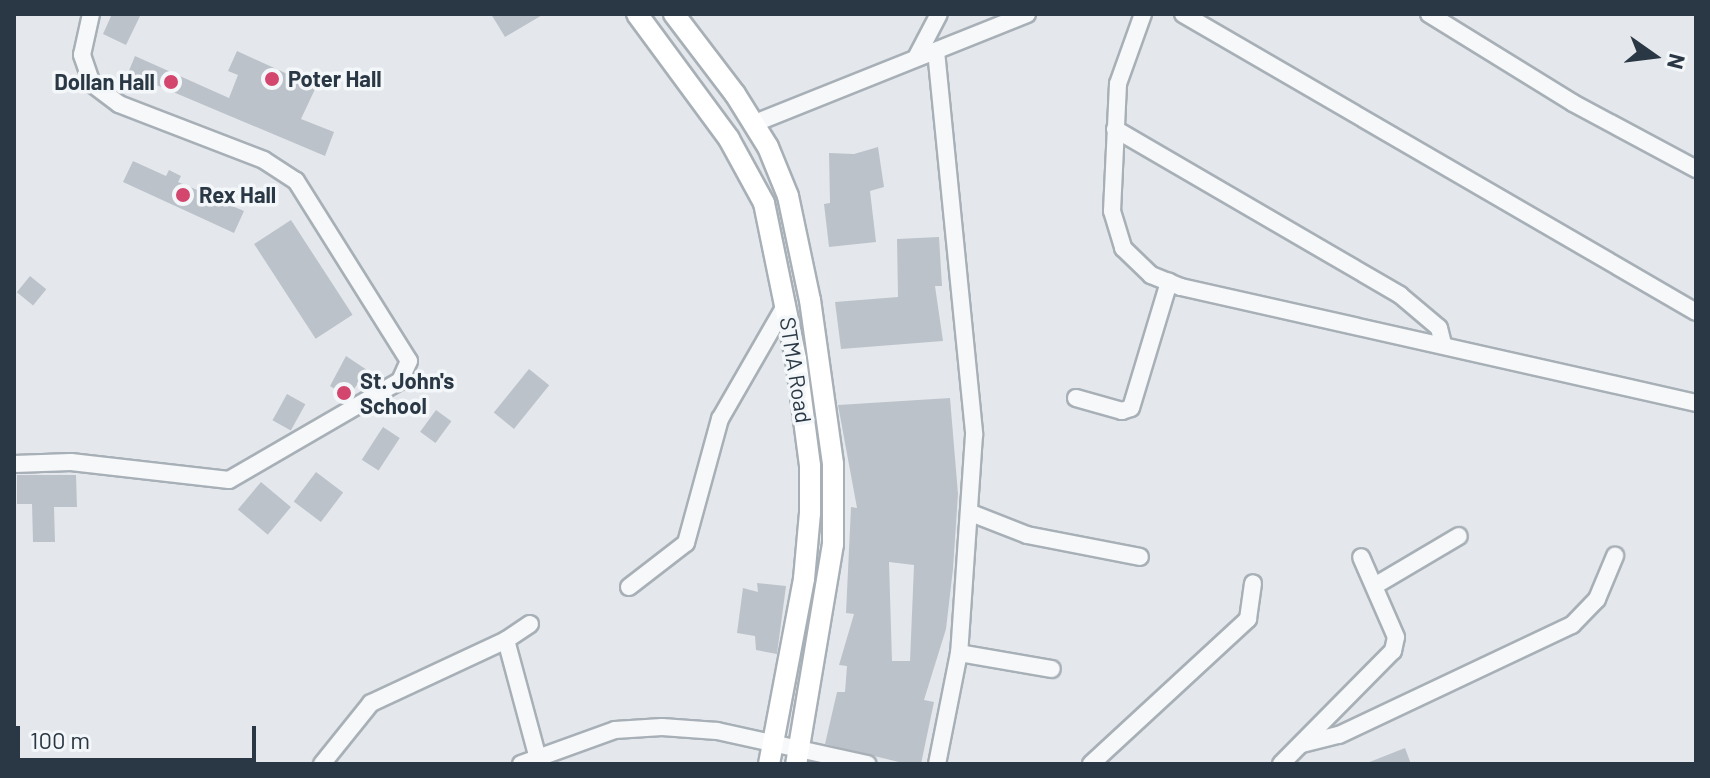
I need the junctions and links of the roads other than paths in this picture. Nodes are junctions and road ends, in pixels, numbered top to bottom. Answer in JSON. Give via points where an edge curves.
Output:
{"nodes":[{"id":1,"x":91,"y":14,"type":"edge"},
{"id":2,"x":637,"y":14,"type":"edge"},
{"id":3,"x":674,"y":14,"type":"edge"},
{"id":4,"x":939,"y":14,"type":"edge"},
{"id":5,"x":1027,"y":14,"type":"edge"},
{"id":6,"x":1143,"y":14,"type":"edge"},
{"id":7,"x":1183,"y":14,"type":"edge"},
{"id":8,"x":1429,"y":14,"type":"edge"},
{"id":9,"x":936,"y":51,"type":"junction"},
{"id":10,"x":917,"y":56,"type":"junction"},
{"id":11,"x":755,"y":123,"type":"junction"},
{"id":12,"x":1115,"y":129,"type":"junction"},
{"id":13,"x":1696,"y":169,"type":"edge"},
{"id":14,"x":1169,"y":282,"type":"junction"},
{"id":15,"x":786,"y":304,"type":"junction"},
{"id":16,"x":1696,"y":312,"type":"edge"},
{"id":17,"x":1443,"y":344,"type":"junction"},
{"id":18,"x":1076,"y":398,"type":"dead end"},
{"id":19,"x":1696,"y":403,"type":"edge"},
{"id":20,"x":14,"y":464,"type":"edge"},
{"id":21,"x":971,"y":513,"type":"junction"},
{"id":22,"x":1459,"y":536,"type":"dead end"},
{"id":23,"x":1615,"y":556,"type":"dead end"},
{"id":24,"x":1140,"y":557,"type":"dead end"},
{"id":25,"x":1361,"y":557,"type":"dead end"},
{"id":26,"x":1253,"y":583,"type":"dead end"},
{"id":27,"x":1376,"y":585,"type":"junction"},
{"id":28,"x":629,"y":587,"type":"dead end"},
{"id":29,"x":530,"y":624,"type":"dead end"},
{"id":30,"x":506,"y":640,"type":"junction"},
{"id":31,"x":959,"y":653,"type":"junction"},
{"id":32,"x":1052,"y":669,"type":"dead end"},
{"id":33,"x":1302,"y":744,"type":"junction"},
{"id":34,"x":772,"y":754,"type":"edge"},
{"id":35,"x":537,"y":755,"type":"junction"},
{"id":36,"x":798,"y":757,"type":"edge"},
{"id":37,"x":322,"y":764,"type":"edge"},
{"id":38,"x":521,"y":764,"type":"edge"},
{"id":39,"x":867,"y":764,"type":"edge"},
{"id":40,"x":937,"y":764,"type":"edge"},
{"id":41,"x":1091,"y":764,"type":"edge"},
{"id":42,"x":1281,"y":764,"type":"edge"}],
"edges":[{"from":1,"to":20,"type":"street","via":[[82,55],[92,84],[119,104],[264,160],[296,181],[409,361],[400,381],[229,480],[71,462]]},
{"from":2,"to":15,"type":"main road","name":"STMA Road","via":[[729,139],[764,203]]},
{"from":3,"to":11,"type":"main road","name":"STMA Road"},
{"from":4,"to":10,"type":"street"},
{"from":5,"to":9,"type":"street"},
{"from":6,"to":12,"type":"street","via":[[1118,84]]},
{"from":7,"to":16,"type":"street"},
{"from":8,"to":13,"type":"street","via":[[1573,103]]},
{"from":9,"to":10,"type":"street"},
{"from":9,"to":21,"type":"street","via":[[971,360]]},
{"from":10,"to":11,"type":"street"},
{"from":11,"to":36,"type":"main road","name":"STMA Road","via":[[788,196],[833,464],[830,582]]},
{"from":12,"to":14,"type":"street","via":[[1112,211],[1123,248],[1151,275]]},
{"from":12,"to":17,"type":"street","via":[[1400,295],[1439,328]]},
{"from":14,"to":17,"type":"street"},
{"from":14,"to":18,"type":"street","via":[[1131,408],[1122,411]]},
{"from":15,"to":28,"type":"street","via":[[720,419],[686,543]]},
{"from":15,"to":34,"type":"main road","name":"STMA Road","via":[[810,466],[810,513]]},
{"from":17,"to":19,"type":"street"},
{"from":21,"to":24,"type":"street","via":[[1027,535]]},
{"from":21,"to":31,"type":"street"},
{"from":22,"to":27,"type":"street"},
{"from":23,"to":33,"type":"street","via":[[1597,599],[1572,625],[1339,735]]},
{"from":25,"to":27,"type":"street"},
{"from":26,"to":41,"type":"street","via":[[1248,619]]},
{"from":27,"to":33,"type":"street","via":[[1396,637],[1393,651]]},
{"from":29,"to":30,"type":"street"},
{"from":30,"to":35,"type":"street"},
{"from":30,"to":37,"type":"street","via":[[371,703]]},
{"from":31,"to":32,"type":"street"},
{"from":31,"to":40,"type":"street"},
{"from":33,"to":42,"type":"street"},
{"from":34,"to":35,"type":"street","via":[[662,727],[615,730]]},
{"from":34,"to":36,"type":"street"},
{"from":35,"to":38,"type":"street"},
{"from":36,"to":39,"type":"street"}]}
